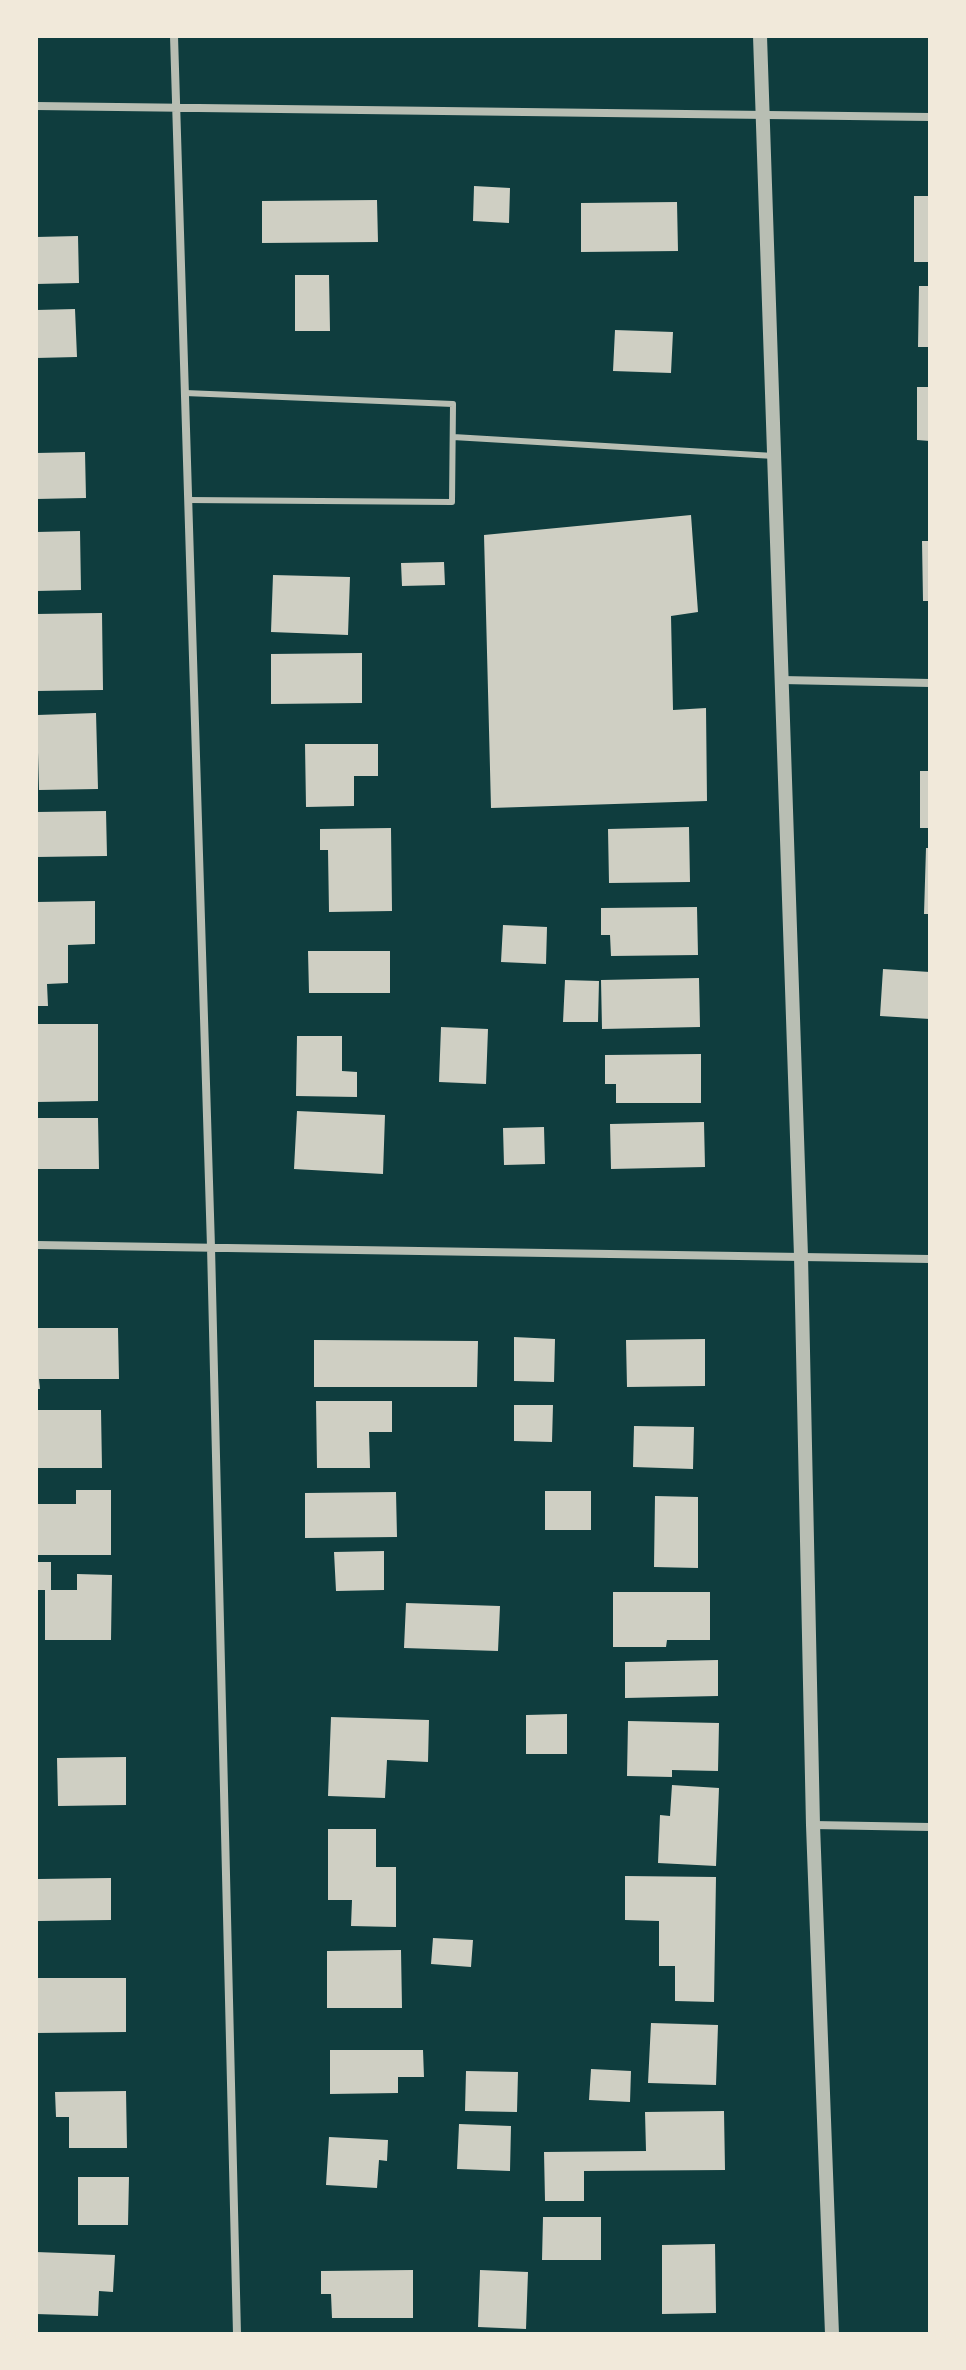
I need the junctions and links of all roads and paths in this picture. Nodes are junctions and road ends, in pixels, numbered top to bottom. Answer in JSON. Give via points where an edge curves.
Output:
{"nodes":[{"id":1,"x":174,"y":36,"type":"edge"},
{"id":2,"x":760,"y":36,"type":"edge"},
{"id":3,"x":36,"y":106,"type":"edge"},
{"id":4,"x":176,"y":108,"type":"junction"},
{"id":5,"x":761,"y":115,"type":"junction"},
{"id":6,"x":930,"y":117,"type":"edge"},
{"id":7,"x":185,"y":393,"type":"junction"},
{"id":8,"x":453,"y":437,"type":"junction"},
{"id":9,"x":774,"y":456,"type":"junction"},
{"id":10,"x":188,"y":500,"type":"junction"},
{"id":11,"x":782,"y":680,"type":"junction"},
{"id":12,"x":930,"y":683,"type":"edge"},
{"id":13,"x":36,"y":1245,"type":"edge"},
{"id":14,"x":211,"y":1247,"type":"junction"},
{"id":15,"x":801,"y":1256,"type":"junction"},
{"id":16,"x":930,"y":1259,"type":"edge"},
{"id":17,"x":813,"y":1825,"type":"junction"},
{"id":18,"x":930,"y":1827,"type":"edge"},
{"id":19,"x":237,"y":2334,"type":"edge"},
{"id":20,"x":832,"y":2334,"type":"edge"}],
"edges":[{"from":1,"to":4,"type":"street"},
{"from":2,"to":5,"type":"street"},
{"from":3,"to":4,"type":"street"},
{"from":4,"to":5,"type":"street"},
{"from":4,"to":7,"type":"street"},
{"from":5,"to":6,"type":"street"},
{"from":5,"to":9,"type":"street"},
{"from":7,"to":8,"type":"lane","via":[[453,404]]},
{"from":7,"to":10,"type":"street"},
{"from":8,"to":9,"type":"lane"},
{"from":8,"to":10,"type":"lane","via":[[452,502]]},
{"from":9,"to":11,"type":"street"},
{"from":10,"to":14,"type":"street"},
{"from":11,"to":12,"type":"street"},
{"from":11,"to":15,"type":"street"},
{"from":13,"to":14,"type":"street"},
{"from":14,"to":15,"type":"street"},
{"from":14,"to":19,"type":"street"},
{"from":15,"to":16,"type":"street"},
{"from":15,"to":17,"type":"street"},
{"from":17,"to":18,"type":"street"},
{"from":17,"to":20,"type":"street"}]}
